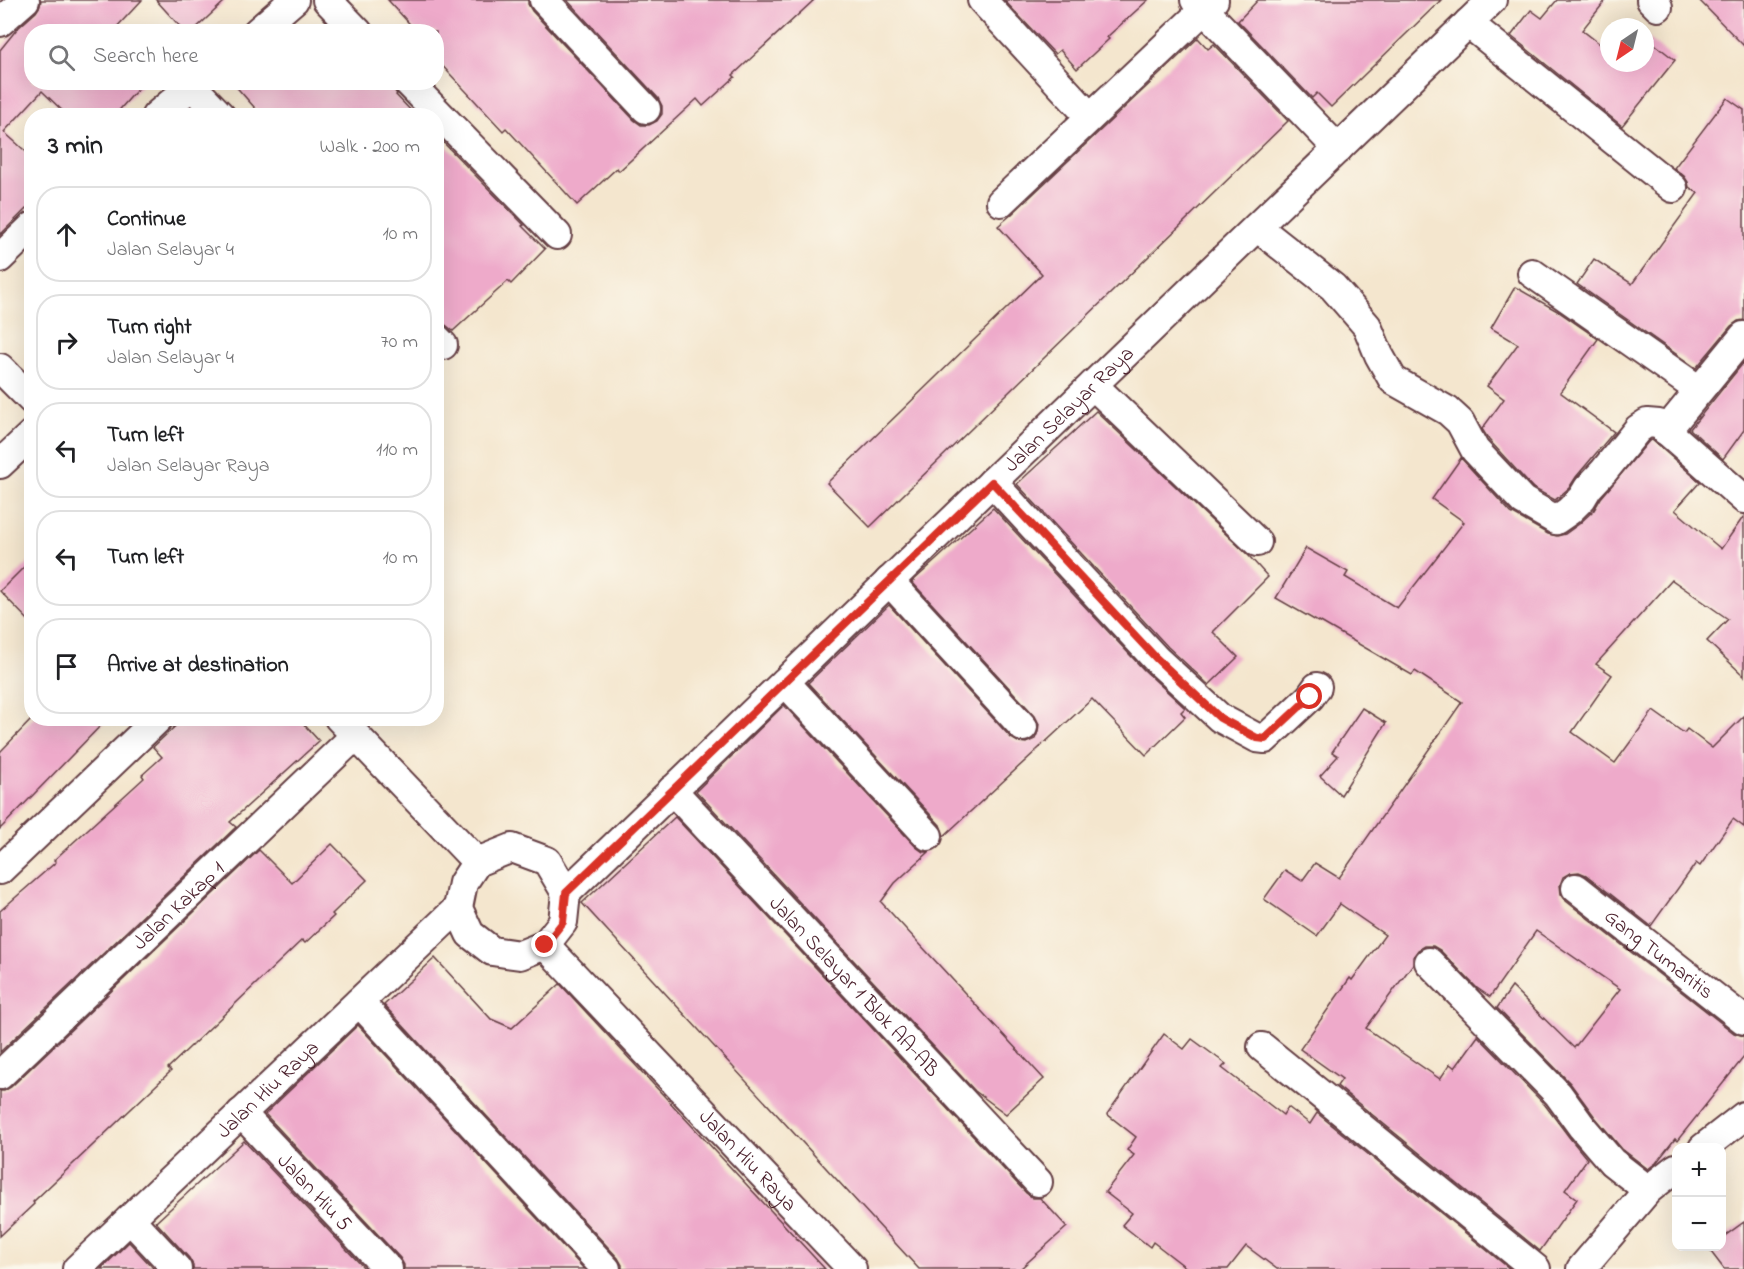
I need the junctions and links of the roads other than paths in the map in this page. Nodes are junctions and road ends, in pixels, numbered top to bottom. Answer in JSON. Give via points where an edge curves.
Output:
{"nodes":[{"id":1,"x":25,"y":0,"type":"edge"},
{"id":2,"x":294,"y":0,"type":"edge"},
{"id":3,"x":327,"y":0,"type":"edge"},
{"id":4,"x":544,"y":0,"type":"edge"},
{"id":5,"x":982,"y":0,"type":"edge"},
{"id":6,"x":1492,"y":0,"type":"edge"},
{"id":7,"x":1204,"y":3,"type":"edge"},
{"id":8,"x":0,"y":22,"type":"edge"},
{"id":9,"x":1468,"y":23,"type":"junction"},
{"id":10,"x":266,"y":24,"type":"edge"},
{"id":11,"x":350,"y":24,"type":"edge"},
{"id":12,"x":187,"y":90,"type":"edge"},
{"id":13,"x":199,"y":90,"type":"edge"},
{"id":14,"x":416,"y":90,"type":"edge"},
{"id":15,"x":166,"y":108,"type":"edge"},
{"id":16,"x":214,"y":108,"type":"edge"},
{"id":17,"x":433,"y":108,"type":"edge"},
{"id":18,"x":646,"y":109,"type":"dead end"},
{"id":19,"x":1090,"y":117,"type":"junction"},
{"id":20,"x":444,"y":119,"type":"edge"},
{"id":21,"x":1338,"y":148,"type":"junction"},
{"id":22,"x":1673,"y":188,"type":"dead end"},
{"id":23,"x":1001,"y":202,"type":"dead end"},
{"id":24,"x":1257,"y":227,"type":"junction"},
{"id":25,"x":24,"y":235,"type":"edge"},
{"id":26,"x":557,"y":236,"type":"dead end"},
{"id":27,"x":0,"y":258,"type":"edge"},
{"id":28,"x":1532,"y":273,"type":"dead end"},
{"id":29,"x":1744,"y":336,"type":"edge"},
{"id":30,"x":0,"y":368,"type":"edge"},
{"id":31,"x":1093,"y":385,"type":"junction"},
{"id":32,"x":1699,"y":390,"type":"junction"},
{"id":33,"x":24,"y":392,"type":"edge"},
{"id":34,"x":1666,"y":431,"type":"junction"},
{"id":35,"x":24,"y":442,"type":"edge"},
{"id":36,"x":0,"y":464,"type":"edge"},
{"id":37,"x":992,"y":482,"type":"junction"},
{"id":38,"x":1744,"y":500,"type":"edge"},
{"id":39,"x":1257,"y":542,"type":"dead end"},
{"id":40,"x":889,"y":581,"type":"junction"},
{"id":41,"x":784,"y":682,"type":"junction"},
{"id":42,"x":1317,"y":687,"type":"dead end"},
{"id":43,"x":151,"y":726,"type":"edge"},
{"id":44,"x":347,"y":727,"type":"edge"},
{"id":45,"x":1023,"y":727,"type":"dead end"},
{"id":46,"x":672,"y":790,"type":"junction"},
{"id":47,"x":928,"y":836,"type":"dead end"},
{"id":48,"x":477,"y":862,"type":"junction"},
{"id":49,"x":0,"y":870,"type":"edge"},
{"id":50,"x":1576,"y":888,"type":"dead end"},
{"id":51,"x":566,"y":893,"type":"junction"},
{"id":52,"x":458,"y":908,"type":"junction"},
{"id":53,"x":545,"y":945,"type":"junction"},
{"id":54,"x":1429,"y":962,"type":"dead end"},
{"id":55,"x":359,"y":1002,"type":"junction"},
{"id":56,"x":1744,"y":1020,"type":"edge"},
{"id":57,"x":1262,"y":1047,"type":"dead end"},
{"id":58,"x":0,"y":1075,"type":"edge"},
{"id":59,"x":241,"y":1113,"type":"junction"},
{"id":60,"x":1744,"y":1116,"type":"edge"},
{"id":61,"x":1709,"y":1143,"type":"edge"},
{"id":62,"x":1672,"y":1172,"type":"edge"},
{"id":63,"x":1038,"y":1182,"type":"dead end"},
{"id":64,"x":1648,"y":1190,"type":"junction"},
{"id":65,"x":130,"y":1219,"type":"junction"},
{"id":66,"x":77,"y":1269,"type":"edge"},
{"id":67,"x":177,"y":1269,"type":"edge"},
{"id":68,"x":388,"y":1269,"type":"edge"},
{"id":69,"x":606,"y":1269,"type":"edge"},
{"id":70,"x":852,"y":1269,"type":"edge"},
{"id":71,"x":1536,"y":1269,"type":"edge"},
{"id":72,"x":1581,"y":1269,"type":"edge"}],
"edges":[{"from":1,"to":8,"type":"street"},
{"from":2,"to":10,"type":"street"},
{"from":3,"to":11,"type":"street"},
{"from":4,"to":18,"type":"street"},
{"from":5,"to":19,"type":"street"},
{"from":6,"to":9,"type":"street","name":"Jalan Selayar Raya"},
{"from":7,"to":19,"type":"street"},
{"from":7,"to":21,"type":"street"},
{"from":9,"to":21,"type":"street","name":"Jalan Selayar Raya"},
{"from":9,"to":22,"type":"street"},
{"from":12,"to":15,"type":"street"},
{"from":13,"to":16,"type":"street"},
{"from":14,"to":17,"type":"street"},
{"from":19,"to":23,"type":"street"},
{"from":20,"to":26,"type":"street"},
{"from":21,"to":24,"type":"street","name":"Jalan Selayar Raya"},
{"from":24,"to":31,"type":"street","name":"Jalan Selayar Raya"},
{"from":24,"to":34,"type":"street","via":[[1333,287],[1367,326],[1393,380],[1448,411],[1460,422],[1475,450],[1523,501],[1556,520],[1582,498],[1638,429],[1647,423],[1659,424]]},
{"from":25,"to":27,"type":"street"},
{"from":28,"to":32,"type":"street"},
{"from":29,"to":32,"type":"street"},
{"from":30,"to":33,"type":"street"},
{"from":31,"to":37,"type":"street","name":"Jalan Selayar Raya"},
{"from":31,"to":39,"type":"street"},
{"from":32,"to":34,"type":"street"},
{"from":34,"to":38,"type":"street"},
{"from":35,"to":36,"type":"street"},
{"from":37,"to":40,"type":"street","name":"Jalan Selayar Raya"},
{"from":37,"to":42,"type":"street","via":[[1156,658],[1234,727],[1265,739]]},
{"from":40,"to":41,"type":"street","name":"Jalan Selayar Raya"},
{"from":40,"to":45,"type":"street"},
{"from":41,"to":46,"type":"street","name":"Jalan Selayar Raya"},
{"from":41,"to":47,"type":"street"},
{"from":43,"to":49,"type":"street"},
{"from":44,"to":48,"type":"street"},
{"from":44,"to":58,"type":"street","name":"Jalan Kakap 1"},
{"from":46,"to":51,"type":"street","name":"Jalan Selayar Raya"},
{"from":46,"to":63,"type":"street","name":"Jalan Selayar 1 Blok AA-AB"},
{"from":48,"to":51,"type":"street","via":[[512,848],[547,861]]},
{"from":48,"to":52,"type":"street","via":[[463,883]]},
{"from":50,"to":56,"type":"street","name":"Gang Tumaritis"},
{"from":51,"to":53,"type":"street","via":[[563,922]]},
{"from":52,"to":53,"type":"street","via":[[470,934],[492,951],[520,955]]},
{"from":52,"to":55,"type":"street","name":"Jalan Hiu Raya"},
{"from":53,"to":70,"type":"street","name":"Jalan Hiu Raya"},
{"from":54,"to":64,"type":"street","via":[[1558,1094],[1612,1162]]},
{"from":55,"to":59,"type":"street","name":"Jalan Hiu Raya"},
{"from":55,"to":69,"type":"street"},
{"from":57,"to":71,"type":"street"},
{"from":59,"to":65,"type":"street","name":"Jalan Hiu Raya"},
{"from":59,"to":68,"type":"street","name":"Jalan Hiu 5"},
{"from":60,"to":61,"type":"street"},
{"from":62,"to":64,"type":"street"},
{"from":64,"to":72,"type":"street"},
{"from":65,"to":66,"type":"street","name":"Jalan Hiu Raya"},
{"from":65,"to":67,"type":"street"}]}
